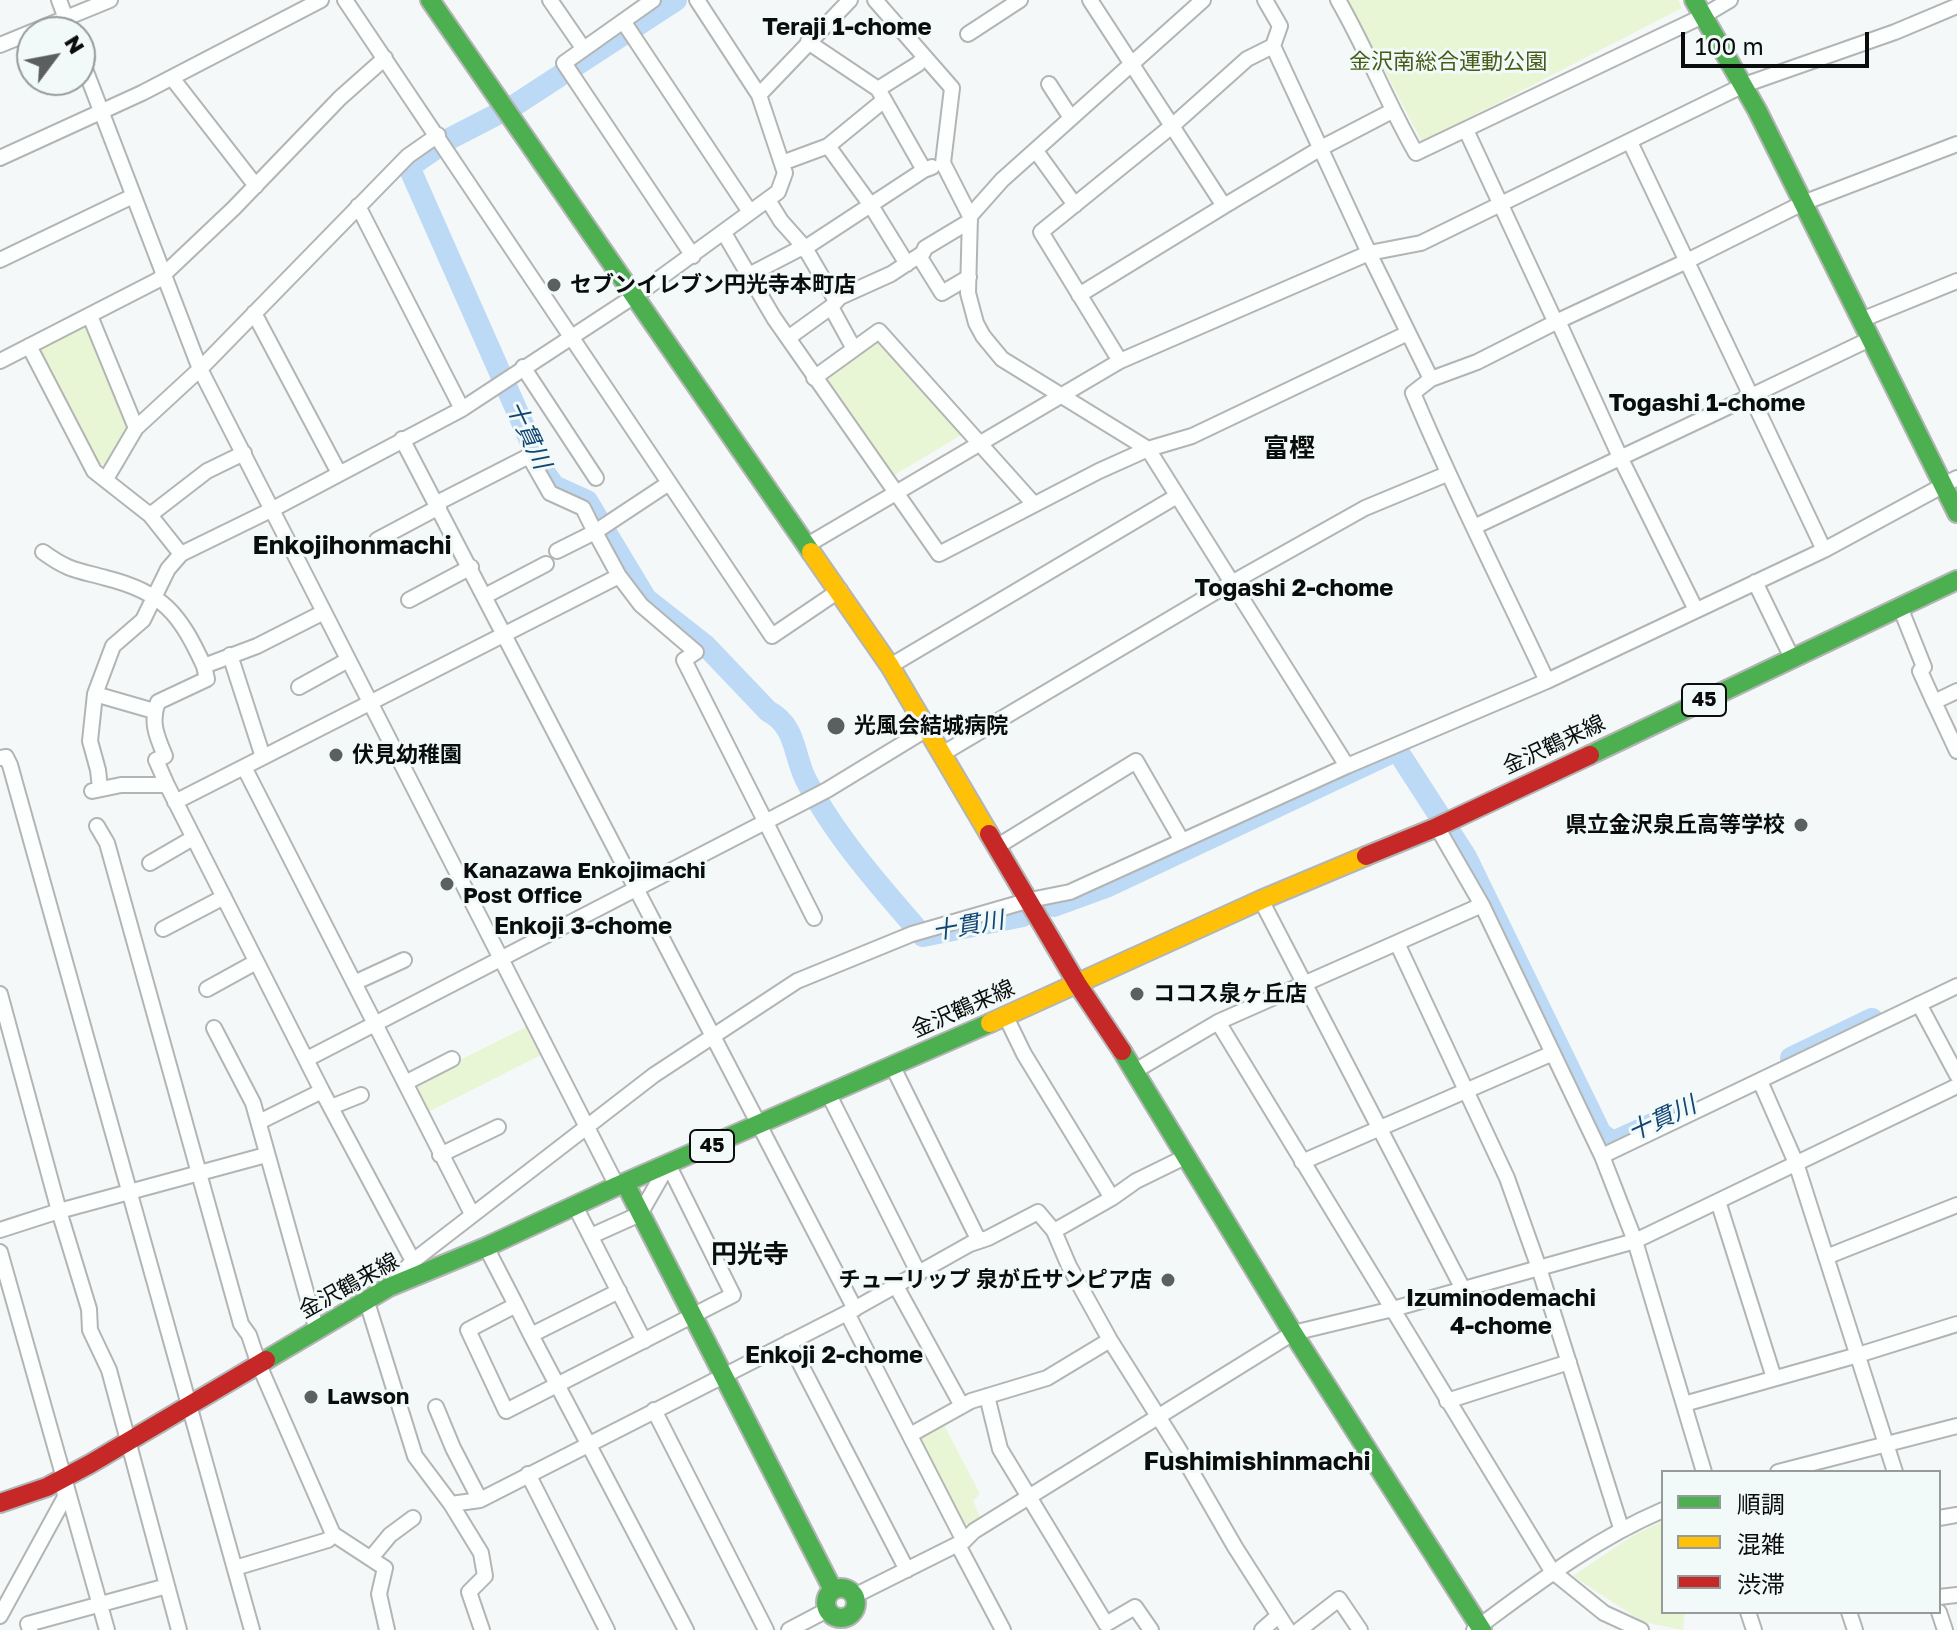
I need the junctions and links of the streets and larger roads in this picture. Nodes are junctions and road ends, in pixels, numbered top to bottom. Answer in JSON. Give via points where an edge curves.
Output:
{"nodes":[{"id":1,"x":110,"y":0,"type":"edge"},
{"id":2,"x":321,"y":0,"type":"edge"},
{"id":3,"x":345,"y":0,"type":"edge"},
{"id":4,"x":430,"y":0,"type":"edge"},
{"id":5,"x":550,"y":0,"type":"edge"},
{"id":6,"x":653,"y":0,"type":"edge"},
{"id":7,"x":697,"y":0,"type":"edge"},
{"id":8,"x":850,"y":0,"type":"edge"},
{"id":9,"x":875,"y":0,"type":"edge"},
{"id":10,"x":1020,"y":0,"type":"edge"},
{"id":11,"x":1090,"y":0,"type":"edge"},
{"id":12,"x":1203,"y":0,"type":"edge"},
{"id":13,"x":1265,"y":0,"type":"edge"},
{"id":14,"x":1338,"y":0,"type":"edge"},
{"id":15,"x":1730,"y":0,"type":"edge"},
{"id":16,"x":1957,"y":6,"type":"edge"},
{"id":17,"x":1698,"y":8,"type":"edge"},
{"id":18,"x":83,"y":16,"type":"edge"},
{"id":19,"x":626,"y":26,"type":"junction"},
{"id":20,"x":968,"y":34,"type":"dead end"},
{"id":21,"x":808,"y":42,"type":"junction"},
{"id":22,"x":1273,"y":46,"type":"junction"},
{"id":23,"x":583,"y":48,"type":"junction"},
{"id":24,"x":924,"y":57,"type":"junction"},
{"id":25,"x":385,"y":58,"type":"junction"},
{"id":26,"x":1132,"y":64,"type":"junction"},
{"id":27,"x":172,"y":78,"type":"junction"},
{"id":28,"x":1049,"y":84,"type":"dead end"},
{"id":29,"x":1744,"y":85,"type":"junction"},
{"id":30,"x":759,"y":95,"type":"junction"},
{"id":31,"x":881,"y":95,"type":"junction"},
{"id":32,"x":95,"y":96,"type":"edge"},
{"id":33,"x":101,"y":111,"type":"junction"},
{"id":34,"x":1392,"y":111,"type":"junction"},
{"id":35,"x":1071,"y":118,"type":"junction"},
{"id":36,"x":1172,"y":126,"type":"junction"},
{"id":37,"x":1466,"y":130,"type":"junction"},
{"id":38,"x":442,"y":141,"type":"junction"},
{"id":39,"x":1630,"y":142,"type":"junction"},
{"id":40,"x":1957,"y":144,"type":"edge"},
{"id":41,"x":828,"y":146,"type":"junction"},
{"id":42,"x":1321,"y":148,"type":"junction"},
{"id":43,"x":1036,"y":151,"type":"junction"},
{"id":44,"x":0,"y":158,"type":"edge"},
{"id":45,"x":782,"y":163,"type":"junction"},
{"id":46,"x":943,"y":163,"type":"junction"},
{"id":47,"x":924,"y":170,"type":"junction"},
{"id":48,"x":256,"y":186,"type":"junction"},
{"id":49,"x":133,"y":196,"type":"junction"},
{"id":50,"x":768,"y":200,"type":"junction"},
{"id":51,"x":1501,"y":202,"type":"junction"},
{"id":52,"x":1803,"y":203,"type":"junction"},
{"id":53,"x":870,"y":204,"type":"junction"},
{"id":54,"x":1075,"y":205,"type":"junction"},
{"id":55,"x":358,"y":206,"type":"junction"},
{"id":56,"x":1224,"y":206,"type":"junction"},
{"id":57,"x":750,"y":212,"type":"junction"},
{"id":58,"x":970,"y":219,"type":"junction"},
{"id":59,"x":724,"y":233,"type":"junction"},
{"id":60,"x":805,"y":248,"type":"junction"},
{"id":61,"x":1369,"y":253,"type":"junction"},
{"id":62,"x":693,"y":256,"type":"junction"},
{"id":63,"x":0,"y":260,"type":"edge"},
{"id":64,"x":913,"y":260,"type":"junction"},
{"id":65,"x":1687,"y":261,"type":"junction"},
{"id":66,"x":163,"y":273,"type":"junction"},
{"id":67,"x":749,"y":275,"type":"junction"},
{"id":68,"x":969,"y":277,"type":"junction"},
{"id":69,"x":1957,"y":281,"type":"edge"},
{"id":70,"x":635,"y":295,"type":"junction"},
{"id":71,"x":1079,"y":295,"type":"junction"},
{"id":72,"x":834,"y":304,"type":"junction"},
{"id":73,"x":254,"y":313,"type":"junction"},
{"id":74,"x":90,"y":316,"type":"junction"},
{"id":75,"x":1861,"y":320,"type":"junction"},
{"id":76,"x":1556,"y":321,"type":"junction"},
{"id":77,"x":1408,"y":333,"type":"junction"},
{"id":78,"x":572,"y":337,"type":"junction"},
{"id":79,"x":788,"y":338,"type":"junction"},
{"id":80,"x":1870,"y":339,"type":"junction"},
{"id":81,"x":29,"y":346,"type":"junction"},
{"id":82,"x":854,"y":349,"type":"junction"},
{"id":83,"x":0,"y":361,"type":"edge"},
{"id":84,"x":1120,"y":361,"type":"junction"},
{"id":85,"x":523,"y":367,"type":"junction"},
{"id":86,"x":200,"y":369,"type":"junction"},
{"id":87,"x":814,"y":378,"type":"junction"},
{"id":88,"x":1431,"y":379,"type":"junction"},
{"id":89,"x":1062,"y":394,"type":"junction"},
{"id":90,"x":1751,"y":396,"type":"junction"},
{"id":91,"x":462,"y":409,"type":"junction"},
{"id":92,"x":136,"y":428,"type":"junction"},
{"id":93,"x":402,"y":439,"type":"junction"},
{"id":94,"x":978,"y":443,"type":"junction"},
{"id":95,"x":1148,"y":449,"type":"junction"},
{"id":96,"x":244,"y":453,"type":"junction"},
{"id":97,"x":1620,"y":457,"type":"junction"},
{"id":98,"x":339,"y":473,"type":"junction"},
{"id":99,"x":1447,"y":474,"type":"junction"},
{"id":100,"x":596,"y":478,"type":"dead end"},
{"id":101,"x":106,"y":479,"type":"junction"},
{"id":102,"x":1950,"y":482,"type":"edge"},
{"id":103,"x":669,"y":483,"type":"junction"},
{"id":104,"x":894,"y":493,"type":"junction"},
{"id":105,"x":1177,"y":496,"type":"junction"},
{"id":106,"x":1033,"y":503,"type":"junction"},
{"id":107,"x":438,"y":505,"type":"junction"},
{"id":108,"x":273,"y":509,"type":"junction"},
{"id":109,"x":1957,"y":513,"type":"edge"},
{"id":110,"x":150,"y":515,"type":"junction"},
{"id":111,"x":1474,"y":527,"type":"junction"},
{"id":112,"x":601,"y":529,"type":"junction"},
{"id":113,"x":377,"y":540,"type":"dead end"},
{"id":114,"x":809,"y":544,"type":"junction"},
{"id":115,"x":1824,"y":550,"type":"junction"},
{"id":116,"x":557,"y":551,"type":"dead end"},
{"id":117,"x":43,"y":552,"type":"dead end"},
{"id":118,"x":181,"y":554,"type":"junction"},
{"id":119,"x":546,"y":564,"type":"dead end"},
{"id":120,"x":471,"y":567,"type":"junction"},
{"id":121,"x":619,"y":576,"type":"junction"},
{"id":122,"x":1957,"y":580,"type":"edge"},
{"id":123,"x":1755,"y":582,"type":"junction"},
{"id":124,"x":1231,"y":584,"type":"junction"},
{"id":125,"x":840,"y":590,"type":"junction"},
{"id":126,"x":156,"y":596,"type":"junction"},
{"id":127,"x":485,"y":596,"type":"junction"},
{"id":128,"x":409,"y":600,"type":"dead end"},
{"id":129,"x":1900,"y":607,"type":"junction"},
{"id":130,"x":1696,"y":610,"type":"junction"},
{"id":131,"x":324,"y":612,"type":"junction"},
{"id":132,"x":504,"y":634,"type":"junction"},
{"id":133,"x":230,"y":655,"type":"junction"},
{"id":134,"x":1792,"y":658,"type":"junction"},
{"id":135,"x":348,"y":660,"type":"junction"},
{"id":136,"x":204,"y":666,"type":"junction"},
{"id":137,"x":890,"y":666,"type":"junction"},
{"id":138,"x":1547,"y":681,"type":"junction"},
{"id":139,"x":299,"y":687,"type":"dead end"},
{"id":140,"x":1957,"y":691,"type":"edge"},
{"id":141,"x":95,"y":694,"type":"junction"},
{"id":142,"x":370,"y":702,"type":"junction"},
{"id":143,"x":1934,"y":702,"type":"junction"},
{"id":144,"x":154,"y":711,"type":"junction"},
{"id":145,"x":927,"y":729,"type":"junction"},
{"id":146,"x":1957,"y":751,"type":"edge"},
{"id":147,"x":942,"y":754,"type":"junction"},
{"id":148,"x":263,"y":757,"type":"junction"},
{"id":149,"x":0,"y":758,"type":"edge"},
{"id":150,"x":1347,"y":766,"type":"junction"},
{"id":151,"x":244,"y":767,"type":"junction"},
{"id":152,"x":167,"y":785,"type":"junction"},
{"id":153,"x":175,"y":802,"type":"junction"},
{"id":154,"x":766,"y":820,"type":"junction"},
{"id":155,"x":1443,"y":824,"type":"junction"},
{"id":156,"x":97,"y":826,"type":"dead end"},
{"id":157,"x":193,"y":838,"type":"junction"},
{"id":158,"x":1182,"y":841,"type":"junction"},
{"id":159,"x":998,"y":846,"type":"junction"},
{"id":160,"x":150,"y":863,"type":"dead end"},
{"id":161,"x":635,"y":888,"type":"junction"},
{"id":162,"x":224,"y":897,"type":"junction"},
{"id":163,"x":1030,"y":900,"type":"junction"},
{"id":164,"x":1261,"y":900,"type":"junction"},
{"id":165,"x":1482,"y":905,"type":"junction"},
{"id":166,"x":814,"y":918,"type":"dead end"},
{"id":167,"x":163,"y":929,"type":"dead end"},
{"id":168,"x":1397,"y":943,"type":"junction"},
{"id":169,"x":501,"y":959,"type":"junction"},
{"id":170,"x":404,"y":960,"type":"dead end"},
{"id":171,"x":256,"y":962,"type":"junction"},
{"id":172,"x":354,"y":983,"type":"junction"},
{"id":173,"x":1078,"y":985,"type":"junction"},
{"id":174,"x":1304,"y":985,"type":"junction"},
{"id":175,"x":1957,"y":986,"type":"edge"},
{"id":176,"x":207,"y":989,"type":"dead end"},
{"id":177,"x":0,"y":994,"type":"edge"},
{"id":178,"x":1919,"y":1004,"type":"junction"},
{"id":179,"x":1006,"y":1017,"type":"junction"},
{"id":180,"x":1218,"y":1022,"type":"junction"},
{"id":181,"x":374,"y":1024,"type":"junction"},
{"id":182,"x":214,"y":1028,"type":"dead end"},
{"id":183,"x":712,"y":1034,"type":"junction"},
{"id":184,"x":1553,"y":1053,"type":"junction"},
{"id":185,"x":307,"y":1059,"type":"junction"},
{"id":186,"x":452,"y":1059,"type":"dead end"},
{"id":187,"x":893,"y":1067,"type":"junction"},
{"id":188,"x":1135,"y":1071,"type":"junction"},
{"id":189,"x":1957,"y":1075,"type":"edge"},
{"id":190,"x":1760,"y":1081,"type":"junction"},
{"id":191,"x":405,"y":1083,"type":"junction"},
{"id":192,"x":1957,"y":1086,"type":"edge"},
{"id":193,"x":322,"y":1091,"type":"junction"},
{"id":194,"x":1465,"y":1091,"type":"junction"},
{"id":195,"x":361,"y":1095,"type":"dead end"},
{"id":196,"x":829,"y":1095,"type":"junction"},
{"id":197,"x":331,"y":1107,"type":"junction"},
{"id":198,"x":259,"y":1122,"type":"junction"},
{"id":199,"x":760,"y":1125,"type":"junction"},
{"id":200,"x":587,"y":1126,"type":"junction"},
{"id":201,"x":498,"y":1127,"type":"dead end"},
{"id":202,"x":1379,"y":1129,"type":"junction"},
{"id":203,"x":266,"y":1155,"type":"junction"},
{"id":204,"x":440,"y":1155,"type":"junction"},
{"id":205,"x":1602,"y":1156,"type":"junction"},
{"id":206,"x":1185,"y":1157,"type":"junction"},
{"id":207,"x":1302,"y":1162,"type":"junction"},
{"id":208,"x":1796,"y":1163,"type":"junction"},
{"id":209,"x":668,"y":1164,"type":"junction"},
{"id":210,"x":198,"y":1172,"type":"junction"},
{"id":211,"x":621,"y":1185,"type":"junction"},
{"id":212,"x":130,"y":1192,"type":"junction"},
{"id":213,"x":1112,"y":1198,"type":"junction"},
{"id":214,"x":1718,"y":1201,"type":"junction"},
{"id":215,"x":1957,"y":1205,"type":"edge"},
{"id":216,"x":575,"y":1206,"type":"junction"},
{"id":217,"x":59,"y":1211,"type":"junction"},
{"id":218,"x":472,"y":1214,"type":"junction"},
{"id":219,"x":640,"y":1214,"type":"junction"},
{"id":220,"x":0,"y":1230,"type":"edge"},
{"id":221,"x":1054,"y":1231,"type":"junction"},
{"id":222,"x":591,"y":1236,"type":"junction"},
{"id":223,"x":979,"y":1241,"type":"junction"},
{"id":224,"x":1635,"y":1241,"type":"junction"},
{"id":225,"x":486,"y":1247,"type":"junction"},
{"id":226,"x":0,"y":1252,"type":"edge"},
{"id":227,"x":1826,"y":1257,"type":"junction"},
{"id":228,"x":413,"y":1261,"type":"junction"},
{"id":229,"x":1539,"y":1268,"type":"junction"},
{"id":230,"x":919,"y":1274,"type":"junction"},
{"id":231,"x":896,"y":1286,"type":"junction"},
{"id":232,"x":389,"y":1287,"type":"junction"},
{"id":233,"x":1463,"y":1289,"type":"junction"},
{"id":234,"x":619,"y":1291,"type":"junction"},
{"id":235,"x":367,"y":1302,"type":"junction"},
{"id":236,"x":516,"y":1305,"type":"junction"},
{"id":237,"x":1393,"y":1309,"type":"junction"},
{"id":238,"x":851,"y":1311,"type":"junction"},
{"id":239,"x":693,"y":1316,"type":"junction"},
{"id":240,"x":1957,"y":1324,"type":"edge"},
{"id":241,"x":317,"y":1331,"type":"junction"},
{"id":242,"x":1293,"y":1333,"type":"junction"},
{"id":243,"x":531,"y":1335,"type":"junction"},
{"id":244,"x":1110,"y":1340,"type":"junction"},
{"id":245,"x":644,"y":1341,"type":"junction"},
{"id":246,"x":789,"y":1342,"type":"junction"},
{"id":247,"x":1858,"y":1355,"type":"junction"},
{"id":248,"x":1569,"y":1362,"type":"junction"},
{"id":249,"x":259,"y":1365,"type":"junction"},
{"id":250,"x":723,"y":1375,"type":"junction"},
{"id":251,"x":1774,"y":1378,"type":"junction"},
{"id":252,"x":557,"y":1385,"type":"junction"},
{"id":253,"x":987,"y":1396,"type":"junction"},
{"id":254,"x":1447,"y":1401,"type":"junction"},
{"id":255,"x":1684,"y":1404,"type":"junction"},
{"id":256,"x":189,"y":1406,"type":"junction"},
{"id":257,"x":962,"y":1406,"type":"junction"},
{"id":258,"x":436,"y":1407,"type":"dead end"},
{"id":259,"x":654,"y":1410,"type":"junction"},
{"id":260,"x":1158,"y":1417,"type":"junction"},
{"id":261,"x":1957,"y":1426,"type":"edge"},
{"id":262,"x":910,"y":1435,"type":"junction"},
{"id":263,"x":128,"y":1441,"type":"junction"},
{"id":264,"x":588,"y":1444,"type":"junction"},
{"id":265,"x":1886,"y":1444,"type":"junction"},
{"id":266,"x":1804,"y":1469,"type":"edge"},
{"id":267,"x":1703,"y":1470,"type":"edge"},
{"id":268,"x":1894,"y":1470,"type":"edge"},
{"id":269,"x":528,"y":1474,"type":"junction"},
{"id":270,"x":63,"y":1478,"type":"junction"},
{"id":271,"x":1029,"y":1498,"type":"junction"},
{"id":272,"x":480,"y":1500,"type":"junction"},
{"id":273,"x":0,"y":1503,"type":"edge"},
{"id":274,"x":451,"y":1504,"type":"junction"},
{"id":275,"x":1661,"y":1511,"type":"edge"},
{"id":276,"x":413,"y":1518,"type":"dead end"},
{"id":277,"x":1621,"y":1528,"type":"junction"},
{"id":278,"x":333,"y":1534,"type":"junction"},
{"id":279,"x":961,"y":1543,"type":"junction"},
{"id":280,"x":371,"y":1558,"type":"junction"},
{"id":281,"x":235,"y":1568,"type":"junction"},
{"id":282,"x":907,"y":1570,"type":"junction"},
{"id":283,"x":1552,"y":1571,"type":"junction"},
{"id":284,"x":167,"y":1586,"type":"junction"},
{"id":285,"x":833,"y":1590,"type":"junction"},
{"id":286,"x":854,"y":1596,"type":"junction"},
{"id":287,"x":100,"y":1605,"type":"junction"},
{"id":288,"x":827,"y":1610,"type":"junction"},
{"id":289,"x":0,"y":1616,"type":"edge"},
{"id":290,"x":1278,"y":1616,"type":"junction"},
{"id":291,"x":852,"y":1623,"type":"edge"},
{"id":292,"x":1478,"y":1629,"type":"edge"},
{"id":293,"x":30,"y":1630,"type":"edge"},
{"id":294,"x":107,"y":1630,"type":"edge"},
{"id":295,"x":179,"y":1630,"type":"edge"},
{"id":296,"x":252,"y":1630,"type":"edge"},
{"id":297,"x":387,"y":1630,"type":"edge"},
{"id":298,"x":482,"y":1630,"type":"edge"},
{"id":299,"x":607,"y":1630,"type":"edge"},
{"id":300,"x":686,"y":1630,"type":"edge"},
{"id":301,"x":766,"y":1630,"type":"edge"},
{"id":302,"x":789,"y":1630,"type":"edge"},
{"id":303,"x":1003,"y":1630,"type":"edge"},
{"id":304,"x":1151,"y":1630,"type":"edge"},
{"id":305,"x":1262,"y":1630,"type":"edge"},
{"id":306,"x":1288,"y":1630,"type":"edge"},
{"id":307,"x":1299,"y":1630,"type":"edge"},
{"id":308,"x":1360,"y":1630,"type":"edge"},
{"id":309,"x":1641,"y":1630,"type":"edge"}],
"edges":[{"from":1,"to":18,"type":"street"},
{"from":2,"to":27,"type":"street"},
{"from":3,"to":25,"type":"street"},
{"from":4,"to":70,"type":"street"},
{"from":5,"to":23,"type":"street"},
{"from":6,"to":19,"type":"street"},
{"from":7,"to":30,"type":"street"},
{"from":8,"to":21,"type":"street"},
{"from":9,"to":24,"type":"street"},
{"from":10,"to":20,"type":"street"},
{"from":11,"to":26,"type":"street"},
{"from":12,"to":26,"type":"street"},
{"from":13,"to":22,"type":"street","via":[[1280,26]]},
{"from":14,"to":34,"type":"street"},
{"from":15,"to":17,"type":"street"},
{"from":16,"to":29,"type":"street"},
{"from":17,"to":29,"type":"street"},
{"from":17,"to":37,"type":"street"},
{"from":19,"to":23,"type":"street"},
{"from":19,"to":57,"type":"street"},
{"from":21,"to":30,"type":"street"},
{"from":21,"to":31,"type":"street"},
{"from":22,"to":36,"type":"street","via":[[1247,59]]},
{"from":22,"to":42,"type":"street"},
{"from":23,"to":62,"type":"street","via":[[564,63]]},
{"from":24,"to":31,"type":"street"},
{"from":24,"to":46,"type":"street","via":[[952,88]]},
{"from":25,"to":38,"type":"street"},
{"from":25,"to":48,"type":"street"},
{"from":26,"to":35,"type":"street"},
{"from":26,"to":36,"type":"street"},
{"from":27,"to":33,"type":"street"},
{"from":27,"to":48,"type":"street"},
{"from":28,"to":35,"type":"street"},
{"from":29,"to":39,"type":"street"},
{"from":29,"to":52,"type":"street"},
{"from":30,"to":45,"type":"street"},
{"from":31,"to":41,"type":"street"},
{"from":31,"to":47,"type":"street"},
{"from":32,"to":33,"type":"street"},
{"from":33,"to":44,"type":"street"},
{"from":33,"to":49,"type":"street"},
{"from":34,"to":37,"type":"street","via":[[1416,153]]},
{"from":34,"to":42,"type":"street"},
{"from":35,"to":43,"type":"street"},
{"from":36,"to":54,"type":"street"},
{"from":36,"to":56,"type":"street"},
{"from":37,"to":51,"type":"street"},
{"from":38,"to":55,"type":"street","via":[[408,156]]},
{"from":38,"to":78,"type":"street"},
{"from":39,"to":51,"type":"street"},
{"from":39,"to":65,"type":"street"},
{"from":40,"to":52,"type":"street"},
{"from":41,"to":45,"type":"street"},
{"from":41,"to":53,"type":"street"},
{"from":42,"to":56,"type":"street"},
{"from":42,"to":61,"type":"street"},
{"from":43,"to":54,"type":"street"},
{"from":43,"to":58,"type":"street","via":[[1002,180]]},
{"from":45,"to":50,"type":"street","via":[[785,173],[778,192]]},
{"from":46,"to":47,"type":"street"},
{"from":46,"to":58,"type":"street"},
{"from":47,"to":53,"type":"street"},
{"from":48,"to":66,"type":"street"},
{"from":49,"to":63,"type":"street"},
{"from":49,"to":66,"type":"street"},
{"from":50,"to":57,"type":"street"},
{"from":50,"to":60,"type":"street"},
{"from":51,"to":61,"type":"street","via":[[1421,243]]},
{"from":51,"to":76,"type":"street"},
{"from":52,"to":65,"type":"street"},
{"from":52,"to":75,"type":"street"},
{"from":53,"to":60,"type":"street"},
{"from":53,"to":64,"type":"street"},
{"from":54,"to":71,"type":"street","via":[[1041,232]]},
{"from":55,"to":73,"type":"street"},
{"from":55,"to":91,"type":"street"},
{"from":56,"to":71,"type":"street"},
{"from":57,"to":59,"type":"street"},
{"from":58,"to":64,"type":"street"},
{"from":58,"to":68,"type":"street"},
{"from":59,"to":62,"type":"street"},
{"from":59,"to":67,"type":"street"},
{"from":60,"to":67,"type":"street"},
{"from":60,"to":72,"type":"street"},
{"from":61,"to":77,"type":"street"},
{"from":61,"to":84,"type":"street"},
{"from":62,"to":70,"type":"street"},
{"from":64,"to":68,"type":"street","via":[[942,293]]},
{"from":64,"to":72,"type":"street"},
{"from":65,"to":76,"type":"street"},
{"from":65,"to":90,"type":"street"},
{"from":66,"to":74,"type":"street"},
{"from":66,"to":86,"type":"street"},
{"from":67,"to":79,"type":"street"},
{"from":68,"to":89,"type":"street","via":[[968,293],[983,336],[1002,359]]},
{"from":69,"to":75,"type":"street"},
{"from":70,"to":78,"type":"street"},
{"from":70,"to":114,"type":"street"},
{"from":71,"to":84,"type":"street"},
{"from":72,"to":79,"type":"street"},
{"from":72,"to":82,"type":"street"},
{"from":73,"to":86,"type":"street"},
{"from":73,"to":98,"type":"street"},
{"from":74,"to":81,"type":"street"},
{"from":74,"to":92,"type":"street"},
{"from":75,"to":80,"type":"street"},
{"from":76,"to":88,"type":"street"},
{"from":76,"to":97,"type":"street"},
{"from":77,"to":88,"type":"street"},
{"from":77,"to":95,"type":"street","via":[[1192,436]]},
{"from":78,"to":85,"type":"street"},
{"from":78,"to":103,"type":"street"},
{"from":79,"to":87,"type":"street"},
{"from":80,"to":90,"type":"street"},
{"from":80,"to":102,"type":"street"},
{"from":81,"to":83,"type":"street"},
{"from":81,"to":101,"type":"street","via":[[94,471]]},
{"from":82,"to":87,"type":"street"},
{"from":82,"to":94,"type":"street","via":[[879,331]]},
{"from":84,"to":89,"type":"street"},
{"from":85,"to":91,"type":"street"},
{"from":85,"to":100,"type":"street"},
{"from":86,"to":92,"type":"street"},
{"from":86,"to":96,"type":"street"},
{"from":87,"to":104,"type":"street"},
{"from":88,"to":99,"type":"street","via":[[1413,393]]},
{"from":89,"to":94,"type":"street"},
{"from":89,"to":95,"type":"street"},
{"from":90,"to":97,"type":"street"},
{"from":90,"to":115,"type":"street"},
{"from":91,"to":93,"type":"street"},
{"from":92,"to":101,"type":"street"},
{"from":93,"to":98,"type":"street"},
{"from":93,"to":107,"type":"street"},
{"from":94,"to":104,"type":"street"},
{"from":94,"to":106,"type":"street"},
{"from":95,"to":105,"type":"street"},
{"from":95,"to":106,"type":"street"},
{"from":96,"to":108,"type":"street"},
{"from":96,"to":110,"type":"street","via":[[207,471]]},
{"from":97,"to":111,"type":"street"},
{"from":97,"to":130,"type":"street"},
{"from":98,"to":108,"type":"street"},
{"from":99,"to":111,"type":"street"},
{"from":99,"to":124,"type":"street","via":[[1365,508]]},
{"from":101,"to":110,"type":"street"},
{"from":102,"to":109,"type":"street"},
{"from":102,"to":115,"type":"street"},
{"from":103,"to":112,"type":"street"},
{"from":103,"to":125,"type":"street","via":[[772,636]]},
{"from":104,"to":106,"type":"street","via":[[939,554]]},
{"from":104,"to":114,"type":"street"},
{"from":105,"to":124,"type":"street"},
{"from":105,"to":137,"type":"street"},
{"from":107,"to":112,"type":"street","via":[[529,456],[550,493],[583,508]]},
{"from":107,"to":113,"type":"street"},
{"from":107,"to":120,"type":"street"},
{"from":108,"to":118,"type":"street"},
{"from":108,"to":131,"type":"street"},
{"from":110,"to":118,"type":"street"},
{"from":111,"to":138,"type":"street"},
{"from":112,"to":116,"type":"street"},
{"from":112,"to":121,"type":"street"},
{"from":114,"to":125,"type":"street"},
{"from":115,"to":123,"type":"street"},
{"from":117,"to":126,"type":"street","via":[[65,568],[129,583]]},
{"from":118,"to":126,"type":"street"},
{"from":119,"to":127,"type":"street"},
{"from":120,"to":127,"type":"street"},
{"from":120,"to":128,"type":"street"},
{"from":121,"to":132,"type":"street"},
{"from":121,"to":154,"type":"street","via":[[641,605],[696,652],[684,660]]},
{"from":122,"to":129,"type":"street","name":"金沢鶴来線","number":"45"},
{"from":123,"to":130,"type":"street"},
{"from":123,"to":134,"type":"street"},
{"from":124,"to":147,"type":"street"},
{"from":124,"to":150,"type":"street"},
{"from":125,"to":137,"type":"street"},
{"from":126,"to":136,"type":"street","via":[[191,638]]},
{"from":126,"to":141,"type":"street","via":[[143,620],[113,646]]},
{"from":127,"to":132,"type":"street"},
{"from":129,"to":134,"type":"street","name":"金沢鶴来線","number":"45"},
{"from":129,"to":143,"type":"street"},
{"from":130,"to":138,"type":"street"},
{"from":131,"to":133,"type":"street"},
{"from":131,"to":135,"type":"street"},
{"from":132,"to":142,"type":"street"},
{"from":132,"to":161,"type":"street"},
{"from":133,"to":136,"type":"street"},
{"from":133,"to":148,"type":"street"},
{"from":134,"to":155,"type":"street","name":"金沢鶴来線","number":"45"},
{"from":135,"to":139,"type":"street"},
{"from":135,"to":142,"type":"street"},
{"from":136,"to":144,"type":"street","via":[[207,679],[158,702]]},
{"from":137,"to":145,"type":"street"},
{"from":138,"to":150,"type":"street"},
{"from":140,"to":143,"type":"street"},
{"from":141,"to":144,"type":"street"},
{"from":141,"to":152,"type":"street","via":[[90,741],[98,770],[95,790]]},
{"from":142,"to":148,"type":"street"},
{"from":142,"to":169,"type":"street"},
{"from":143,"to":146,"type":"street"},
{"from":144,"to":152,"type":"street","via":[[155,733],[165,756],[156,760]]},
{"from":145,"to":147,"type":"street"},
{"from":145,"to":154,"type":"street"},
{"from":147,"to":159,"type":"street"},
{"from":148,"to":151,"type":"street"},
{"from":149,"to":212,"type":"street","via":[[6,757],[10,765]]},
{"from":150,"to":158,"type":"street"},
{"from":151,"to":153,"type":"street"},
{"from":151,"to":172,"type":"street"},
{"from":152,"to":153,"type":"street"},
{"from":153,"to":157,"type":"street"},
{"from":154,"to":161,"type":"street"},
{"from":154,"to":166,"type":"street"},
{"from":155,"to":164,"type":"street","name":"金沢鶴来線","number":"45"},
{"from":155,"to":165,"type":"street"},
{"from":156,"to":210,"type":"street","via":[[107,843]]},
{"from":157,"to":160,"type":"street"},
{"from":157,"to":162,"type":"street"},
{"from":158,"to":159,"type":"street","via":[[1136,761]]},
{"from":158,"to":163,"type":"street","via":[[1070,892]]},
{"from":159,"to":163,"type":"street"},
{"from":161,"to":169,"type":"street"},
{"from":161,"to":183,"type":"street"},
{"from":162,"to":167,"type":"street"},
{"from":162,"to":171,"type":"street"},
{"from":163,"to":173,"type":"street"},
{"from":163,"to":183,"type":"street","via":[[918,932],[797,981]]},
{"from":164,"to":173,"type":"street","name":"金沢鶴来線","number":"45"},
{"from":164,"to":174,"type":"street"},
{"from":165,"to":168,"type":"street"},
{"from":165,"to":184,"type":"street"},
{"from":168,"to":174,"type":"street"},
{"from":168,"to":194,"type":"street"},
{"from":169,"to":181,"type":"street"},
{"from":169,"to":200,"type":"street"},
{"from":170,"to":172,"type":"street"},
{"from":171,"to":176,"type":"street"},
{"from":171,"to":185,"type":"street"},
{"from":172,"to":181,"type":"street"},
{"from":173,"to":179,"type":"street","name":"金沢鶴来線","number":"45"},
{"from":173,"to":188,"type":"street"},
{"from":174,"to":180,"type":"street"},
{"from":174,"to":202,"type":"street"},
{"from":175,"to":178,"type":"street"},
{"from":177,"to":217,"type":"street"},
{"from":178,"to":189,"type":"street"},
{"from":178,"to":190,"type":"street"},
{"from":179,"to":187,"type":"street","name":"金沢鶴来線","number":"45"},
{"from":179,"to":213,"type":"street"},
{"from":180,"to":188,"type":"street"},
{"from":180,"to":207,"type":"street"},
{"from":181,"to":185,"type":"street"},
{"from":181,"to":191,"type":"street"},
{"from":182,"to":198,"type":"street"},
{"from":183,"to":199,"type":"street"},
{"from":183,"to":200,"type":"street"},
{"from":184,"to":194,"type":"street"},
{"from":184,"to":205,"type":"street"},
{"from":185,"to":193,"type":"street"},
{"from":186,"to":191,"type":"street"},
{"from":187,"to":196,"type":"street","name":"金沢鶴来線","number":"45"},
{"from":187,"to":223,"type":"street"},
{"from":188,"to":206,"type":"street"},
{"from":190,"to":205,"type":"street"},
{"from":190,"to":208,"type":"street"},
{"from":191,"to":204,"type":"street"},
{"from":192,"to":208,"type":"street"},
{"from":193,"to":197,"type":"street"},
{"from":193,"to":198,"type":"street"},
{"from":194,"to":202,"type":"street"},
{"from":194,"to":229,"type":"street","via":[[1507,1178]]},
{"from":195,"to":197,"type":"street"},
{"from":196,"to":199,"type":"street","name":"金沢鶴来線","number":"45"},
{"from":196,"to":230,"type":"street"},
{"from":197,"to":228,"type":"street"},
{"from":198,"to":203,"type":"street"},
{"from":199,"to":209,"type":"street","name":"金沢鶴来線","number":"45"},
{"from":199,"to":238,"type":"street"},
{"from":200,"to":211,"type":"street"},
{"from":200,"to":218,"type":"street"},
{"from":201,"to":204,"type":"street"},
{"from":202,"to":207,"type":"street"},
{"from":202,"to":233,"type":"street"},
{"from":203,"to":210,"type":"street"},
{"from":203,"to":241,"type":"street"},
{"from":204,"to":218,"type":"street"},
{"from":205,"to":224,"type":"street"},
{"from":206,"to":213,"type":"street"},
{"from":206,"to":242,"type":"street"},
{"from":207,"to":237,"type":"street"},
{"from":208,"to":214,"type":"street"},
{"from":208,"to":227,"type":"street"},
{"from":209,"to":211,"type":"street","name":"金沢鶴来線","number":"45"},
{"from":209,"to":219,"type":"street"},
{"from":209,"to":239,"type":"street","via":[[733,1295]]},
{"from":210,"to":212,"type":"street"},
{"from":210,"to":249,"type":"street","via":[[241,1324]]},
{"from":211,"to":216,"type":"street","name":"金沢鶴来線","number":"45"},
{"from":211,"to":219,"type":"street"},
{"from":212,"to":217,"type":"street"},
{"from":212,"to":256,"type":"street"},
{"from":213,"to":221,"type":"street"},
{"from":214,"to":224,"type":"street"},
{"from":214,"to":251,"type":"street"},
{"from":215,"to":227,"type":"street"},
{"from":216,"to":222,"type":"street"},
{"from":216,"to":225,"type":"street","name":"金沢鶴来線","number":"45"},
{"from":217,"to":220,"type":"street"},
{"from":217,"to":263,"type":"street","via":[[89,1309],[90,1330],[109,1370]]},
{"from":218,"to":228,"type":"street"},
{"from":219,"to":222,"type":"street"},
{"from":219,"to":239,"type":"street"},
{"from":221,"to":223,"type":"street","via":[[1038,1212]]},
{"from":221,"to":244,"type":"street"},
{"from":222,"to":234,"type":"street"},
{"from":223,"to":230,"type":"street"},
{"from":224,"to":229,"type":"street"},
{"from":224,"to":255,"type":"street"},
{"from":225,"to":232,"type":"street","name":"金沢鶴来線","number":"45"},
{"from":225,"to":236,"type":"street"},
{"from":226,"to":270,"type":"street"},
{"from":227,"to":247,"type":"street"},
{"from":228,"to":232,"type":"street"},
{"from":229,"to":233,"type":"street"},
{"from":229,"to":248,"type":"street"},
{"from":230,"to":231,"type":"street"},
{"from":231,"to":238,"type":"street"},
{"from":231,"to":257,"type":"street"},
{"from":232,"to":235,"type":"street","name":"金沢鶴来線","number":"45"},
{"from":233,"to":237,"type":"street"},
{"from":234,"to":243,"type":"street"},
{"from":234,"to":245,"type":"street"},
{"from":235,"to":241,"type":"street","name":"金沢鶴来線","number":"45"},
{"from":235,"to":274,"type":"street","via":[[415,1456]]},
{"from":236,"to":243,"type":"street"},
{"from":236,"to":252,"type":"street","via":[[468,1330],[506,1411]]},
{"from":237,"to":242,"type":"street"},
{"from":237,"to":254,"type":"street"},
{"from":238,"to":246,"type":"street"},
{"from":238,"to":262,"type":"street"},
{"from":239,"to":245,"type":"street"},
{"from":239,"to":250,"type":"street"},
{"from":240,"to":247,"type":"street"},
{"from":241,"to":249,"type":"street","name":"金沢鶴来線","number":"45"},
{"from":242,"to":260,"type":"street"},
{"from":242,"to":292,"type":"street"},
{"from":243,"to":252,"type":"street"},
{"from":244,"to":253,"type":"street","via":[[1047,1378]]},
{"from":244,"to":260,"type":"street"},
{"from":245,"to":252,"type":"street"},
{"from":246,"to":250,"type":"street"},
{"from":246,"to":282,"type":"street"},
{"from":247,"to":251,"type":"street"},
{"from":247,"to":265,"type":"street"},
{"from":248,"to":254,"type":"street"},
{"from":248,"to":277,"type":"street"},
{"from":249,"to":256,"type":"street","name":"金沢鶴来線","number":"45"},
{"from":249,"to":278,"type":"street"},
{"from":250,"to":259,"type":"street"},
{"from":250,"to":285,"type":"street"},
{"from":251,"to":255,"type":"street"},
{"from":252,"to":264,"type":"street"},
{"from":253,"to":257,"type":"street"},
{"from":253,"to":271,"type":"street","via":[[1000,1449]]},
{"from":254,"to":283,"type":"street"},
{"from":255,"to":267,"type":"street"},
{"from":256,"to":263,"type":"street","name":"金沢鶴来線","number":"45"},
{"from":256,"to":281,"type":"street"},
{"from":257,"to":262,"type":"street"},
{"from":258,"to":272,"type":"street"},
{"from":259,"to":264,"type":"street"},
{"from":259,"to":301,"type":"street"},
{"from":260,"to":271,"type":"street"},
{"from":260,"to":290,"type":"street"},
{"from":261,"to":265,"type":"street"},
{"from":262,"to":279,"type":"street"},
{"from":263,"to":270,"type":"street","name":"金沢鶴来線","number":"45"},
{"from":263,"to":284,"type":"street"},
{"from":264,"to":269,"type":"street"},
{"from":264,"to":300,"type":"street"},
{"from":265,"to":266,"type":"street"},
{"from":265,"to":268,"type":"street"},
{"from":269,"to":272,"type":"street"},
{"from":269,"to":299,"type":"street"},
{"from":270,"to":273,"type":"street","name":"金沢鶴来線","number":"45"},
{"from":270,"to":287,"type":"street"},
{"from":270,"to":289,"type":"street","via":[[65,1497]]},
{"from":271,"to":279,"type":"street"},
{"from":271,"to":304,"type":"street","via":[[1106,1624],[1135,1607]]},
{"from":272,"to":274,"type":"street"},
{"from":274,"to":298,"type":"street","via":[[481,1553],[485,1576],[469,1592]]},
{"from":275,"to":277,"type":"street"},
{"from":276,"to":280,"type":"street"},
{"from":277,"to":283,"type":"street"},
{"from":278,"to":280,"type":"street"},
{"from":278,"to":281,"type":"street","via":[[328,1540]]},
{"from":279,"to":282,"type":"street"},
{"from":279,"to":303,"type":"street"},
{"from":280,"to":297,"type":"street","via":[[385,1568],[379,1594]]},
{"from":281,"to":296,"type":"street"},
{"from":282,"to":286,"type":"street"},
{"from":283,"to":292,"type":"street"},
{"from":283,"to":309,"type":"street","via":[[1604,1613]]},
{"from":284,"to":287,"type":"street"},
{"from":284,"to":295,"type":"street"},
{"from":285,"to":286,"type":"street","via":[[843,1588]]},
{"from":285,"to":288,"type":"street","via":[[827,1596]]},
{"from":286,"to":291,"type":"street"},
{"from":287,"to":293,"type":"street","via":[[28,1624]]},
{"from":287,"to":294,"type":"street"},
{"from":288,"to":291,"type":"street"},
{"from":288,"to":302,"type":"street"},
{"from":290,"to":305,"type":"street"},
{"from":290,"to":306,"type":"street"},
{"from":307,"to":308,"type":"street","via":[[1339,1599]]}]}
